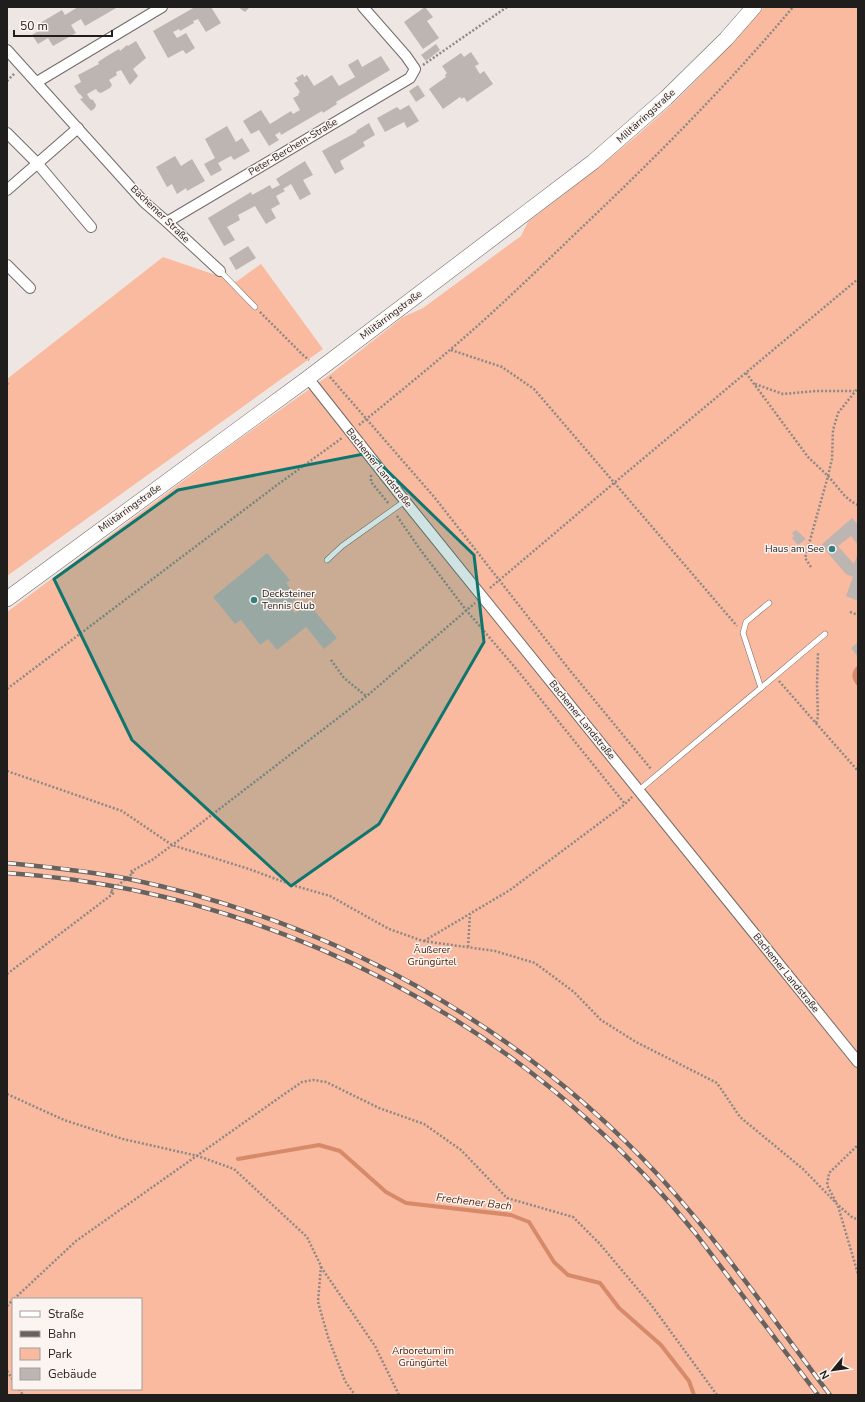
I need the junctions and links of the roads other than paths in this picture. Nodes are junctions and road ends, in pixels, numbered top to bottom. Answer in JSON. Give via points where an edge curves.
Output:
{"nodes":[{"id":1,"x":162,"y":7,"type":"edge"},
{"id":2,"x":363,"y":7,"type":"edge"},
{"id":3,"x":754,"y":7,"type":"edge"},
{"id":4,"x":7,"y":50,"type":"edge"},
{"id":5,"x":36,"y":82,"type":"junction"},
{"id":6,"x":78,"y":128,"type":"junction"},
{"id":7,"x":7,"y":133,"type":"edge"},
{"id":8,"x":37,"y":163,"type":"junction"},
{"id":9,"x":7,"y":190,"type":"edge"},
{"id":10,"x":167,"y":222,"type":"junction"},
{"id":11,"x":91,"y":227,"type":"dead end"},
{"id":12,"x":7,"y":265,"type":"edge"},
{"id":13,"x":220,"y":271,"type":"joint"},
{"id":14,"x":30,"y":288,"type":"dead end"},
{"id":15,"x":255,"y":307,"type":"road end"},
{"id":16,"x":308,"y":378,"type":"junction"},
{"id":17,"x":405,"y":501,"type":"junction"},
{"id":18,"x":327,"y":560,"type":"dead end"},
{"id":19,"x":7,"y":599,"type":"edge"},
{"id":20,"x":769,"y":602,"type":"dead end"},
{"id":21,"x":825,"y":634,"type":"dead end"},
{"id":22,"x":761,"y":688,"type":"junction"},
{"id":23,"x":638,"y":791,"type":"junction"},
{"id":24,"x":858,"y":1062,"type":"edge"}],
"edges":[{"from":1,"to":5,"type":"street"},
{"from":2,"to":10,"type":"street","name":"Peter-Berchem-Straße","via":[[415,69],[410,78]]},
{"from":3,"to":16,"type":"main road","name":"Militärringstraße","via":[[726,39],[666,98],[593,162]]},
{"from":4,"to":5,"type":"street","name":"Bachemer Straße"},
{"from":5,"to":6,"type":"street","name":"Bachemer Straße"},
{"from":6,"to":8,"type":"street"},
{"from":6,"to":10,"type":"street","name":"Bachemer Straße","via":[[144,202]]},
{"from":7,"to":8,"type":"street"},
{"from":8,"to":9,"type":"street"},
{"from":8,"to":11,"type":"street"},
{"from":10,"to":13,"type":"street","name":"Bachemer Straße"},
{"from":12,"to":14,"type":"street"},
{"from":13,"to":15,"type":"lane","name":"Bachemer Straße"},
{"from":16,"to":17,"type":"street","name":"Bachemer Landstraße"},
{"from":16,"to":19,"type":"main road","name":"Militärringstraße"},
{"from":17,"to":18,"type":"lane","via":[[342,546]]},
{"from":17,"to":23,"type":"street","name":"Bachemer Landstraße"},
{"from":20,"to":22,"type":"lane","via":[[746,622],[743,633]]},
{"from":21,"to":22,"type":"lane"},
{"from":22,"to":23,"type":"lane"},
{"from":23,"to":24,"type":"street","name":"Bachemer Landstraße"}]}
